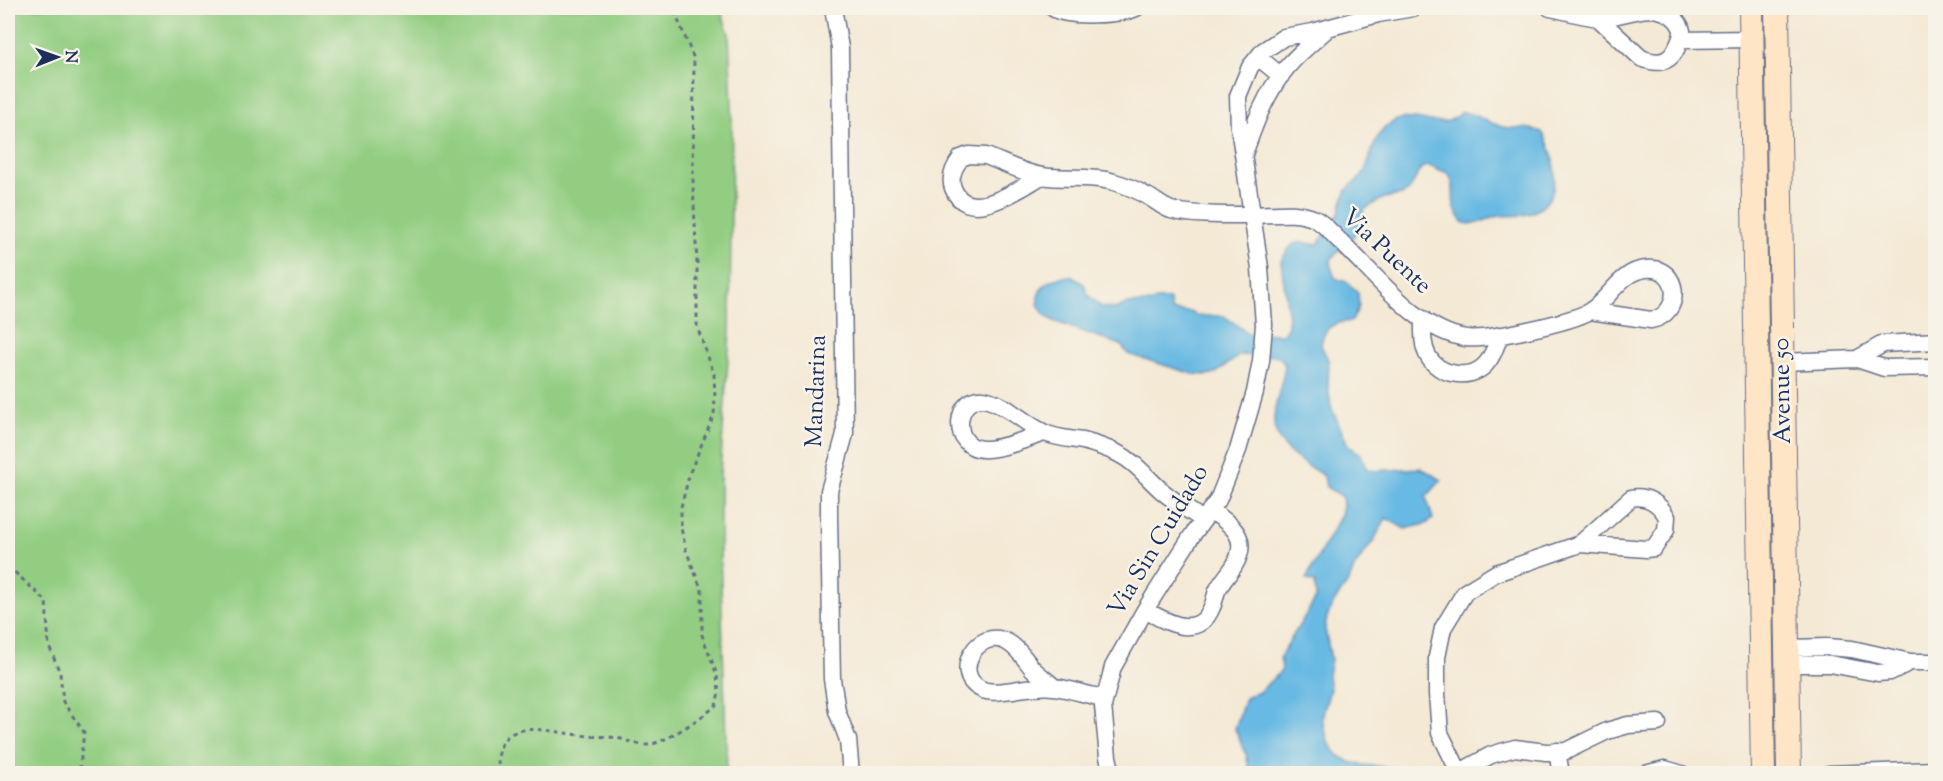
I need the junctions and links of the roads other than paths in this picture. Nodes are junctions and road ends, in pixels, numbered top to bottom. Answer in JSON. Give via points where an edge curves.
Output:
{"nodes":[{"id":1,"x":833,"y":8,"type":"edge"},
{"id":2,"x":1053,"y":8,"type":"edge"},
{"id":3,"x":1136,"y":8,"type":"edge"},
{"id":4,"x":1413,"y":8,"type":"edge"},
{"id":5,"x":1550,"y":8,"type":"edge"},
{"id":6,"x":1751,"y":8,"type":"edge"},
{"id":7,"x":1777,"y":8,"type":"edge"},
{"id":8,"x":1598,"y":18,"type":"junction"},
{"id":9,"x":1329,"y":28,"type":"junction"},
{"id":10,"x":1752,"y":39,"type":"junction"},
{"id":11,"x":1680,"y":40,"type":"junction"},
{"id":12,"x":1258,"y":57,"type":"junction"},
{"id":13,"x":1281,"y":76,"type":"junction"},
{"id":14,"x":1243,"y":158,"type":"junction"},
{"id":15,"x":1754,"y":168,"type":"junction"},
{"id":16,"x":1042,"y":176,"type":"junction"},
{"id":17,"x":1251,"y":215,"type":"junction"},
{"id":18,"x":1590,"y":311,"type":"junction"},
{"id":19,"x":1423,"y":319,"type":"junction"},
{"id":20,"x":1500,"y":335,"type":"junction"},
{"id":21,"x":1935,"y":341,"type":"edge"},
{"id":22,"x":1857,"y":359,"type":"junction"},
{"id":23,"x":1782,"y":362,"type":"junction"},
{"id":24,"x":1935,"y":368,"type":"edge"},
{"id":25,"x":1044,"y":433,"type":"junction"},
{"id":26,"x":1207,"y":515,"type":"junction"},
{"id":27,"x":1580,"y":544,"type":"junction"},
{"id":28,"x":1145,"y":610,"type":"junction"},
{"id":29,"x":1788,"y":656,"type":"junction"},
{"id":30,"x":1935,"y":662,"type":"edge"},
{"id":31,"x":1053,"y":686,"type":"junction"},
{"id":32,"x":1104,"y":698,"type":"junction"},
{"id":33,"x":1658,"y":723,"type":"dead end"},
{"id":34,"x":1557,"y":751,"type":"junction"},
{"id":35,"x":1935,"y":770,"type":"edge"},
{"id":36,"x":1460,"y":773,"type":"edge"},
{"id":37,"x":851,"y":774,"type":"edge"},
{"id":38,"x":1112,"y":774,"type":"edge"},
{"id":39,"x":1561,"y":774,"type":"edge"},
{"id":40,"x":1645,"y":774,"type":"edge"},
{"id":41,"x":1682,"y":774,"type":"edge"},
{"id":42,"x":1763,"y":774,"type":"edge"},
{"id":43,"x":1789,"y":774,"type":"edge"},
{"id":44,"x":1828,"y":774,"type":"edge"}],
"edges":[{"from":1,"to":37,"type":"street","name":"Mandarina","via":[[840,48],[845,434],[829,491],[832,679],[837,711],[848,740]]},
{"from":2,"to":3,"type":"street","via":[[1072,14]]},
{"from":4,"to":9,"type":"street","name":"Via Sin Cuidado"},
{"from":5,"to":8,"type":"street"},
{"from":6,"to":10,"type":"main road","name":"Avenue 50"},
{"from":7,"to":23,"type":"main road","name":"Avenue 50"},
{"from":8,"to":11,"type":"street","via":[[1659,10],[1679,22]]},
{"from":8,"to":11,"type":"street","via":[[1650,62],[1670,58]]},
{"from":9,"to":12,"type":"street","name":"Via Sin Cuidado","via":[[1284,37]]},
{"from":9,"to":13,"type":"street","name":"Via Sin Cuidado"},
{"from":10,"to":11,"type":"street"},
{"from":10,"to":15,"type":"main road","name":"Avenue 50"},
{"from":12,"to":13,"type":"street"},
{"from":12,"to":14,"type":"street","name":"Via Sin Cuidado","via":[[1238,96]]},
{"from":13,"to":14,"type":"street","name":"Via Sin Cuidado","via":[[1257,116]]},
{"from":14,"to":17,"type":"street","name":"Via Sin Cuidado"},
{"from":15,"to":23,"type":"main road","via":[[1763,250],[1765,345],[1769,356]]},
{"from":15,"to":42,"type":"main road","name":"Avenue 50"},
{"from":16,"to":16,"type":"street","name":"Via Puente","via":[[986,156],[969,155],[956,164],[951,184],[962,201],[980,206]]},
{"from":16,"to":17,"type":"street","name":"Via Puente","via":[[1113,181],[1170,210]]},
{"from":17,"to":19,"type":"street","name":"Via Puente","via":[[1289,213],[1315,219]]},
{"from":17,"to":26,"type":"street","name":"Via Sin Cuidado","via":[[1260,268],[1264,331],[1261,361],[1238,450],[1218,500]]},
{"from":18,"to":18,"type":"street","name":"Via Puente","via":[[1659,319],[1672,305],[1670,278],[1654,269],[1635,272]]},
{"from":18,"to":20,"type":"street","name":"Via Puente"},
{"from":19,"to":20,"type":"street","name":"Via Puente","via":[[1439,330],[1467,338]]},
{"from":19,"to":20,"type":"street","via":[[1423,342],[1428,357],[1452,374],[1478,371],[1487,364]]},
{"from":21,"to":22,"type":"street","via":[[1883,344]]},
{"from":22,"to":23,"type":"street"},
{"from":22,"to":24,"type":"street","via":[[1884,369]]},
{"from":23,"to":29,"type":"main road","name":"Avenue 50"},
{"from":25,"to":25,"type":"street","via":[[1002,405],[983,399],[974,399],[967,405],[960,423],[963,438],[976,449]]},
{"from":25,"to":26,"type":"street","via":[[1087,442],[1125,457],[1163,492]]},
{"from":26,"to":28,"type":"street","name":"Via Sin Cuidado"},
{"from":26,"to":28,"type":"street","via":[[1233,527],[1241,543],[1241,552],[1216,591],[1212,608],[1198,623],[1179,627]]},
{"from":27,"to":27,"type":"street","via":[[1654,548],[1666,530],[1667,517],[1657,503],[1631,498]]},
{"from":27,"to":36,"type":"street","via":[[1496,573],[1465,592],[1443,628],[1437,657],[1440,733]]},
{"from":28,"to":32,"type":"street","name":"Via Sin Cuidado","via":[[1113,667]]},
{"from":29,"to":30,"type":"street","via":[[1878,673],[1910,662]]},
{"from":29,"to":43,"type":"main road","name":"Avenue 50"},
{"from":31,"to":31,"type":"street","via":[[1007,642],[984,641],[970,654],[968,675],[981,689]]},
{"from":31,"to":32,"type":"street"},
{"from":32,"to":38,"type":"street"},
{"from":33,"to":34,"type":"street","via":[[1628,725]]},
{"from":34,"to":36,"type":"street","via":[[1515,748],[1491,755]]},
{"from":34,"to":39,"type":"street"},
{"from":35,"to":44,"type":"street"},
{"from":40,"to":41,"type":"street","via":[[1665,769]]}]}
